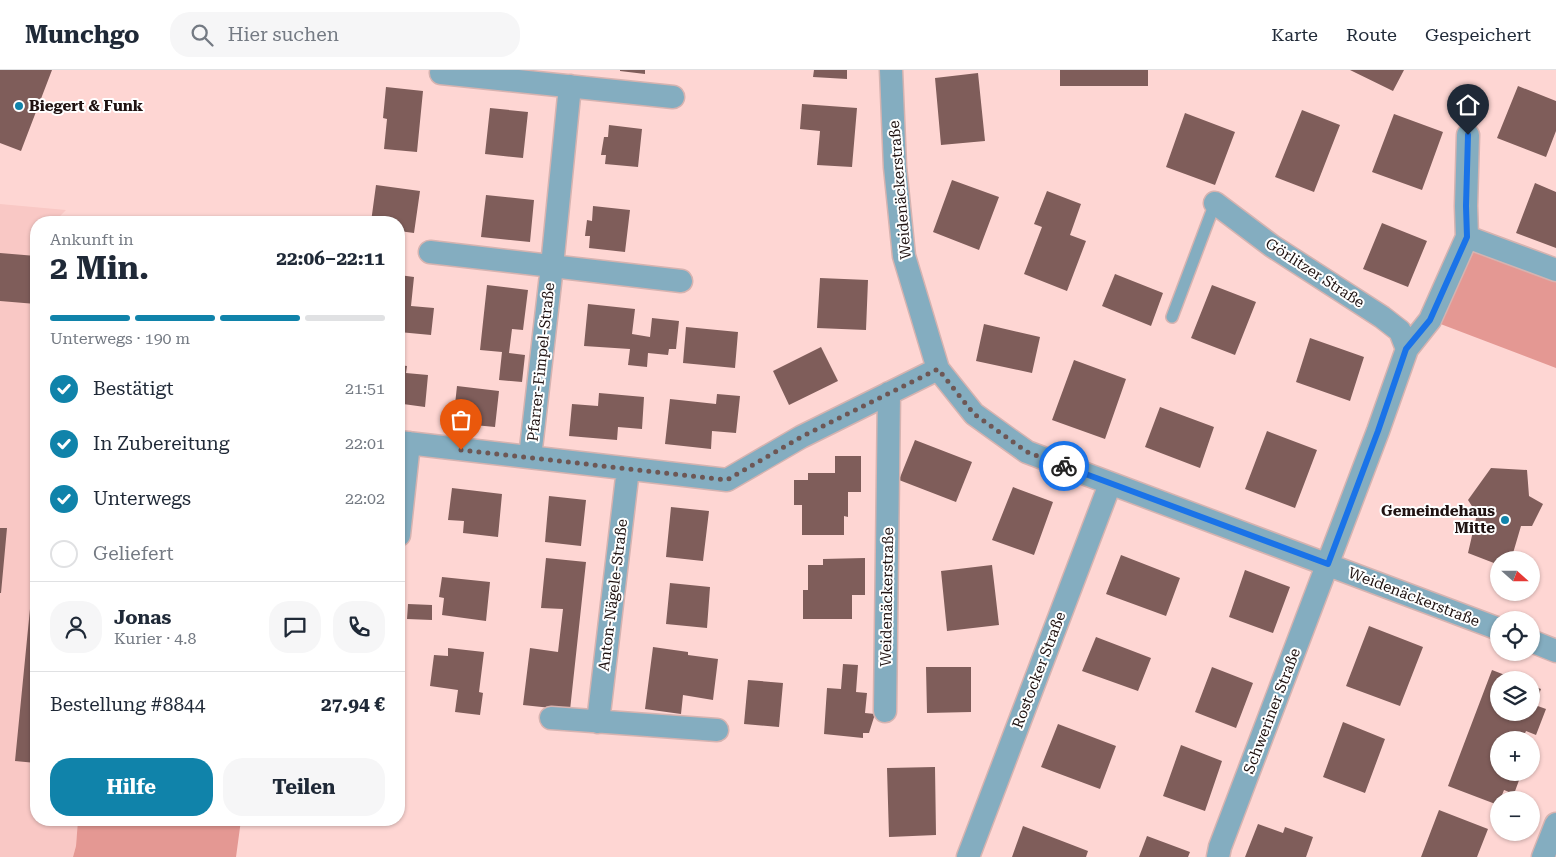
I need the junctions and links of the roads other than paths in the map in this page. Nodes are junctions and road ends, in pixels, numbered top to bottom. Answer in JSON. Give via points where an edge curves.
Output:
{"nodes":[{"id":1,"x":891,"y":70,"type":"edge"},
{"id":2,"x":442,"y":73,"type":"dead end"},
{"id":3,"x":570,"y":86,"type":"junction"},
{"id":4,"x":673,"y":97,"type":"dead end"},
{"id":5,"x":1468,"y":135,"type":"dead end"},
{"id":6,"x":1215,"y":203,"type":"joint"},
{"id":7,"x":1467,"y":237,"type":"junction"},
{"id":8,"x":430,"y":252,"type":"dead end"},
{"id":9,"x":552,"y":266,"type":"junction"},
{"id":10,"x":1556,"y":270,"type":"edge"},
{"id":11,"x":681,"y":282,"type":"dead end"},
{"id":12,"x":1172,"y":318,"type":"dead end"},
{"id":13,"x":1406,"y":349,"type":"junction"},
{"id":14,"x":938,"y":369,"type":"junction"},
{"id":15,"x":889,"y":393,"type":"junction"},
{"id":16,"x":405,"y":443,"type":"edge"},
{"id":17,"x":530,"y":458,"type":"junction"},
{"id":18,"x":628,"y":469,"type":"junction"},
{"id":19,"x":1110,"y":484,"type":"junction"},
{"id":20,"x":1328,"y":564,"type":"junction"},
{"id":21,"x":1490,"y":626,"type":"edge"},
{"id":22,"x":1540,"y":645,"type":"edge"},
{"id":23,"x":1556,"y":651,"type":"edge"},
{"id":24,"x":885,"y":712,"type":"dead end"},
{"id":25,"x":551,"y":718,"type":"dead end"},
{"id":26,"x":598,"y":722,"type":"junction"},
{"id":27,"x":717,"y":730,"type":"dead end"},
{"id":28,"x":1556,"y":824,"type":"edge"},
{"id":29,"x":968,"y":857,"type":"edge"},
{"id":30,"x":1218,"y":857,"type":"edge"},
{"id":31,"x":1543,"y":857,"type":"edge"}],
"edges":[{"from":1,"to":14,"type":"street","name":"Weidenäckerstraße","via":[[895,167],[904,256]]},
{"from":2,"to":3,"type":"street"},
{"from":3,"to":4,"type":"street"},
{"from":3,"to":9,"type":"street","name":"Pfarrer-Fimpel-Straße"},
{"from":5,"to":7,"type":"street"},
{"from":6,"to":12,"type":"lane"},
{"from":6,"to":13,"type":"street","name":"Görlitzer Straße","via":[[1272,246],[1382,317],[1400,332]]},
{"from":7,"to":10,"type":"street"},
{"from":7,"to":13,"type":"street","via":[[1430,320]]},
{"from":8,"to":9,"type":"street","name":"Pfarrer-Fimpel-Straße"},
{"from":9,"to":11,"type":"street","name":"Pfarrer-Fimpel-Straße"},
{"from":9,"to":17,"type":"street","name":"Pfarrer-Fimpel-Straße"},
{"from":13,"to":20,"type":"street"},
{"from":14,"to":15,"type":"street"},
{"from":14,"to":19,"type":"street","name":"Weidenäckerstraße","via":[[974,414],[1027,452]]},
{"from":15,"to":18,"type":"street","via":[[801,437],[727,480]]},
{"from":15,"to":24,"type":"street","name":"Weidenäckerstraße"},
{"from":16,"to":17,"type":"street"},
{"from":17,"to":18,"type":"street"},
{"from":18,"to":26,"type":"street","name":"Anton-Nägele-Straße"},
{"from":19,"to":20,"type":"street","name":"Weidenäckerstraße"},
{"from":19,"to":29,"type":"street","name":"Rostocker Straße"},
{"from":20,"to":21,"type":"street","name":"Weidenäckerstraße"},
{"from":20,"to":30,"type":"street","name":"Schweriner Straße"},
{"from":22,"to":23,"type":"street"},
{"from":25,"to":26,"type":"street"},
{"from":26,"to":27,"type":"street"},
{"from":28,"to":31,"type":"street"}]}
